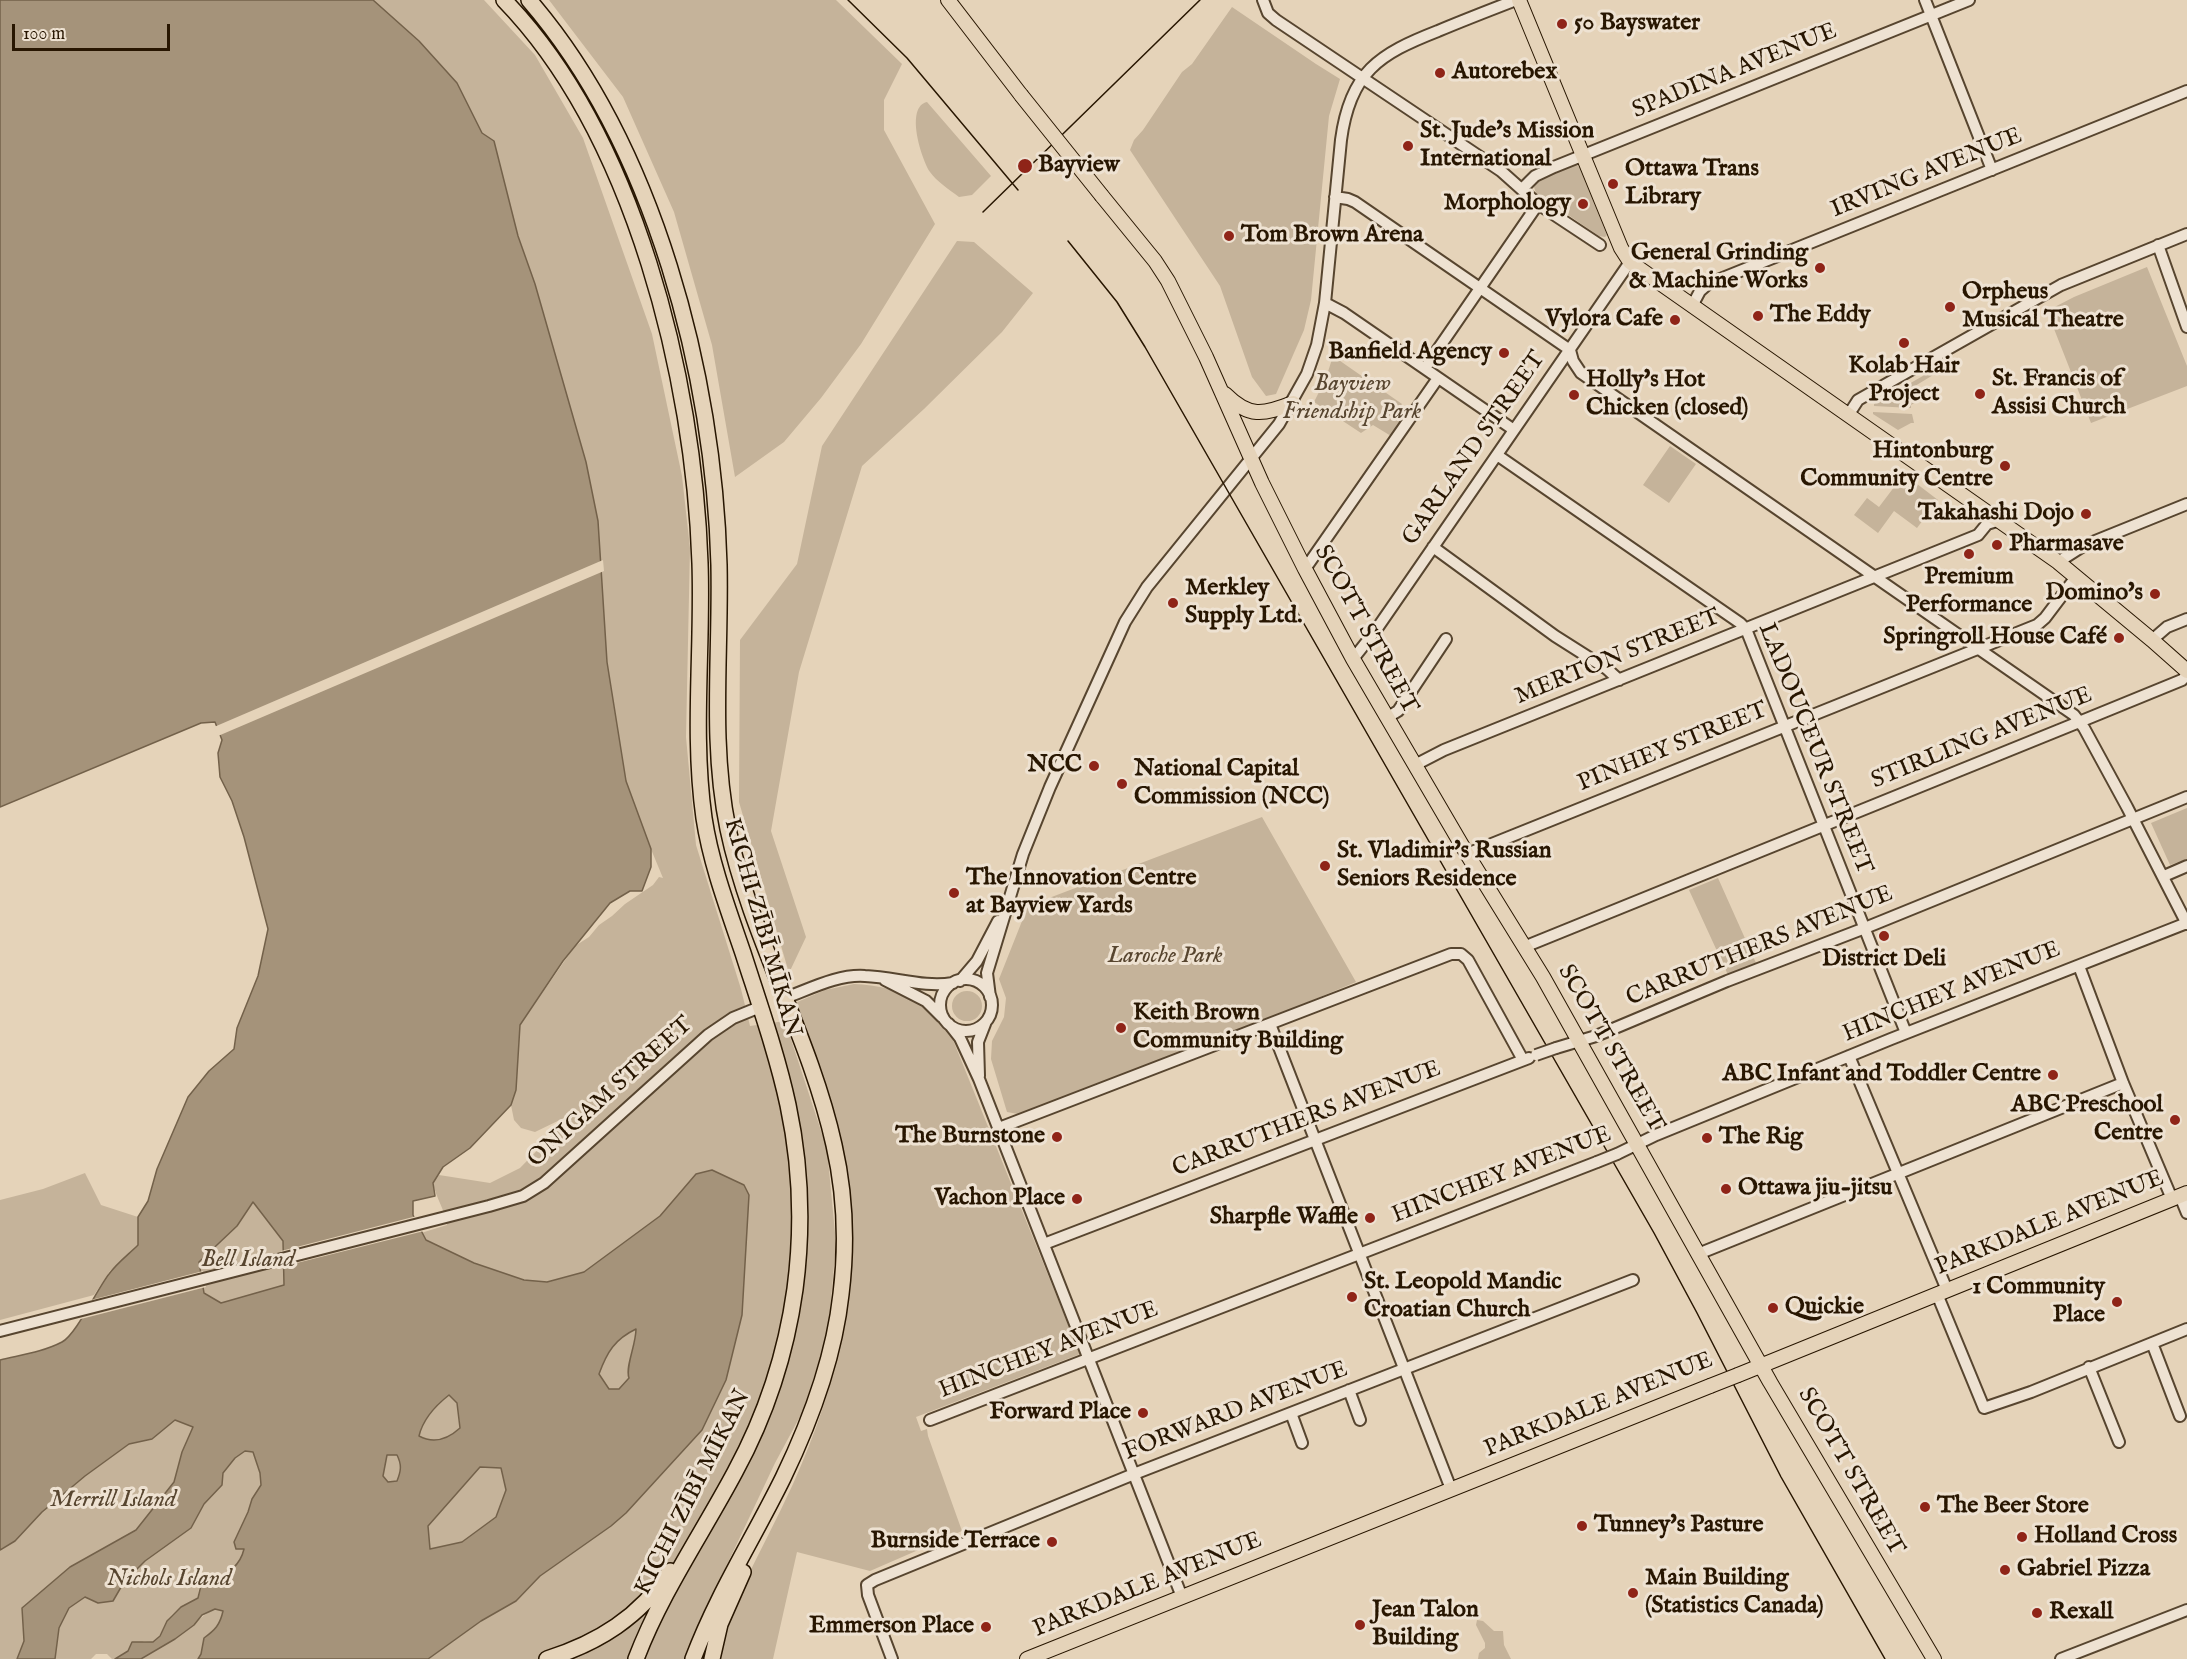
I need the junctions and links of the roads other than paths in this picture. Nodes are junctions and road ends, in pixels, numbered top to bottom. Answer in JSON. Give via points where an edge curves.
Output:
{"nodes":[{"id":1,"x":504,"y":0,"type":"edge"},
{"id":2,"x":530,"y":0,"type":"edge"},
{"id":3,"x":948,"y":0,"type":"edge"},
{"id":4,"x":1263,"y":0,"type":"edge"},
{"id":5,"x":1517,"y":0,"type":"edge"},
{"id":6,"x":1924,"y":0,"type":"edge"},
{"id":7,"x":1969,"y":0,"type":"edge"},
{"id":8,"x":1930,"y":15,"type":"junction"},
{"id":9,"x":1363,"y":77,"type":"junction"},
{"id":10,"x":2187,"y":91,"type":"edge"},
{"id":11,"x":1584,"y":156,"type":"junction"},
{"id":12,"x":1992,"y":170,"type":"junction"},
{"id":13,"x":1522,"y":189,"type":"junction"},
{"id":14,"x":1335,"y":197,"type":"junction"},
{"id":15,"x":1538,"y":204,"type":"junction"},
{"id":16,"x":2187,"y":234,"type":"edge"},
{"id":17,"x":2158,"y":245,"type":"junction"},
{"id":18,"x":1600,"y":246,"type":"dead end"},
{"id":19,"x":1630,"y":262,"type":"junction"},
{"id":20,"x":1480,"y":288,"type":"junction"},
{"id":21,"x":1325,"y":303,"type":"junction"},
{"id":22,"x":1692,"y":306,"type":"junction"},
{"id":23,"x":2187,"y":327,"type":"edge"},
{"id":24,"x":1570,"y":350,"type":"junction"},
{"id":25,"x":1425,"y":368,"type":"junction"},
{"id":26,"x":1438,"y":378,"type":"junction"},
{"id":27,"x":1217,"y":384,"type":"junction"},
{"id":28,"x":1293,"y":403,"type":"junction"},
{"id":29,"x":1849,"y":414,"type":"junction"},
{"id":30,"x":1514,"y":430,"type":"junction"},
{"id":31,"x":1497,"y":455,"type":"junction"},
{"id":32,"x":1251,"y":460,"type":"junction"},
{"id":33,"x":2187,"y":504,"type":"edge"},
{"id":34,"x":2000,"y":520,"type":"junction"},
{"id":35,"x":1433,"y":547,"type":"junction"},
{"id":36,"x":2058,"y":562,"type":"junction"},
{"id":37,"x":1305,"y":569,"type":"junction"},
{"id":38,"x":1876,"y":577,"type":"junction"},
{"id":39,"x":2076,"y":577,"type":"junction"},
{"id":40,"x":2187,"y":619,"type":"edge"},
{"id":41,"x":1746,"y":629,"type":"junction"},
{"id":42,"x":1446,"y":639,"type":"dead end"},
{"id":43,"x":2152,"y":640,"type":"junction"},
{"id":44,"x":1977,"y":649,"type":"junction"},
{"id":45,"x":1353,"y":659,"type":"junction"},
{"id":46,"x":2187,"y":673,"type":"edge"},
{"id":47,"x":1619,"y":680,"type":"junction"},
{"id":48,"x":1388,"y":717,"type":"junction"},
{"id":49,"x":2080,"y":722,"type":"junction"},
{"id":50,"x":1785,"y":726,"type":"junction"},
{"id":51,"x":1415,"y":765,"type":"junction"},
{"id":52,"x":2187,"y":796,"type":"edge"},
{"id":53,"x":2133,"y":819,"type":"junction"},
{"id":54,"x":1823,"y":826,"type":"junction"},
{"id":55,"x":1467,"y":854,"type":"junction"},
{"id":56,"x":2187,"y":866,"type":"edge"},
{"id":57,"x":2164,"y":876,"type":"junction"},
{"id":58,"x":1005,"y":908,"type":"junction"},
{"id":59,"x":2187,"y":923,"type":"edge"},
{"id":60,"x":1864,"y":928,"type":"junction"},
{"id":61,"x":1524,"y":947,"type":"junction"},
{"id":62,"x":2079,"y":966,"type":"junction"},
{"id":63,"x":883,"y":978,"type":"junction"},
{"id":64,"x":956,"y":982,"type":"junction"},
{"id":65,"x":784,"y":998,"type":"junction"},
{"id":66,"x":990,"y":998,"type":"junction"},
{"id":67,"x":760,"y":1007,"type":"junction"},
{"id":68,"x":987,"y":1021,"type":"junction"},
{"id":69,"x":947,"y":1023,"type":"junction"},
{"id":70,"x":1270,"y":1024,"type":"junction"},
{"id":71,"x":1906,"y":1033,"type":"junction"},
{"id":72,"x":1580,"y":1040,"type":"junction"},
{"id":73,"x":1849,"y":1056,"type":"junction"},
{"id":74,"x":1523,"y":1060,"type":"junction"},
{"id":75,"x":979,"y":1079,"type":"junction"},
{"id":76,"x":2122,"y":1083,"type":"junction"},
{"id":77,"x":999,"y":1128,"type":"junction"},
{"id":78,"x":1314,"y":1141,"type":"junction"},
{"id":79,"x":1638,"y":1144,"type":"junction"},
{"id":80,"x":1897,"y":1173,"type":"junction"},
{"id":81,"x":2180,"y":1196,"type":"edge"},
{"id":82,"x":2187,"y":1214,"type":"edge"},
{"id":83,"x":1044,"y":1244,"type":"junction"},
{"id":84,"x":1359,"y":1254,"type":"junction"},
{"id":85,"x":1698,"y":1254,"type":"junction"},
{"id":86,"x":1633,"y":1280,"type":"dead end"},
{"id":87,"x":1942,"y":1292,"type":"junction"},
{"id":88,"x":2187,"y":1329,"type":"edge"},
{"id":89,"x":0,"y":1331,"type":"edge"},
{"id":90,"x":2152,"y":1343,"type":"junction"},
{"id":91,"x":1089,"y":1358,"type":"junction"},
{"id":92,"x":1761,"y":1365,"type":"junction"},
{"id":93,"x":2090,"y":1367,"type":"junction"},
{"id":94,"x":1404,"y":1368,"type":"junction"},
{"id":95,"x":1349,"y":1390,"type":"junction"},
{"id":96,"x":1291,"y":1413,"type":"junction"},
{"id":97,"x":2180,"y":1416,"type":"dead end"},
{"id":98,"x":930,"y":1420,"type":"dead end"},
{"id":99,"x":1360,"y":1420,"type":"dead end"},
{"id":100,"x":2119,"y":1442,"type":"dead end"},
{"id":101,"x":1302,"y":1443,"type":"dead end"},
{"id":102,"x":735,"y":1473,"type":"junction"},
{"id":103,"x":1134,"y":1474,"type":"junction"},
{"id":104,"x":782,"y":1478,"type":"junction"},
{"id":105,"x":1451,"y":1489,"type":"junction"},
{"id":106,"x":1182,"y":1597,"type":"junction"},
{"id":107,"x":2187,"y":1610,"type":"edge"},
{"id":108,"x":1057,"y":1654,"type":"edge"},
{"id":109,"x":547,"y":1659,"type":"edge"},
{"id":110,"x":636,"y":1659,"type":"edge"},
{"id":111,"x":693,"y":1659,"type":"edge"},
{"id":112,"x":712,"y":1659,"type":"edge"},
{"id":113,"x":892,"y":1659,"type":"edge"},
{"id":114,"x":1028,"y":1659,"type":"edge"},
{"id":115,"x":1935,"y":1659,"type":"edge"},
{"id":116,"x":2061,"y":1659,"type":"edge"}],
"edges":[{"from":1,"to":67,"type":"highway","name":"KICHI ZĪBĪ MĪKAN","via":[[558,67],[592,125],[640,240],[662,309],[695,481],[704,818],[716,870]]},
{"from":2,"to":65,"type":"highway","name":"KICHI ZĪBĪ MĪKAN","via":[[595,92],[648,205],[677,294],[698,380],[713,472],[719,558],[717,729],[723,800],[749,905]]},
{"from":3,"to":27,"type":"main road","name":"SCOTT STREET","bridge":true,"via":[[1155,261]]},
{"from":4,"to":9,"type":"street","via":[[1276,20]]},
{"from":5,"to":9,"type":"street","via":[[1408,43],[1380,60]]},
{"from":5,"to":11,"type":"main road"},
{"from":6,"to":8,"type":"street"},
{"from":7,"to":8,"type":"street","name":"SPADINA AVENUE"},
{"from":8,"to":11,"type":"street","name":"SPADINA AVENUE"},
{"from":8,"to":12,"type":"street"},
{"from":9,"to":13,"type":"street"},
{"from":9,"to":14,"type":"street","via":[[1345,114]]},
{"from":10,"to":12,"type":"street","name":"IRVING AVENUE"},
{"from":11,"to":13,"type":"street","name":"SPADINA AVENUE","via":[[1536,175]]},
{"from":11,"to":19,"type":"main road"},
{"from":12,"to":22,"type":"street","name":"IRVING AVENUE","via":[[1708,284]]},
{"from":13,"to":15,"type":"street"},
{"from":14,"to":20,"type":"street","via":[[1355,202]]},
{"from":14,"to":21,"type":"street"},
{"from":15,"to":18,"type":"street"},
{"from":15,"to":20,"type":"street"},
{"from":16,"to":17,"type":"street"},
{"from":17,"to":23,"type":"street"},
{"from":17,"to":29,"type":"street","via":[[2061,285],[1858,400]]},
{"from":19,"to":22,"type":"main road"},
{"from":19,"to":24,"type":"street","name":"GARLAND STREET"},
{"from":20,"to":24,"type":"street"},
{"from":20,"to":25,"type":"street"},
{"from":21,"to":25,"type":"street"},
{"from":21,"to":28,"type":"street","via":[[1314,354]]},
{"from":22,"to":29,"type":"main road"},
{"from":24,"to":30,"type":"street","name":"GARLAND STREET"},
{"from":24,"to":38,"type":"street","via":[[1581,372]]},
{"from":25,"to":26,"type":"street"},
{"from":26,"to":30,"type":"street"},
{"from":26,"to":37,"type":"street"},
{"from":27,"to":28,"type":"main road","via":[[1234,404],[1250,412],[1271,411]]},
{"from":27,"to":32,"type":"main road","name":"SCOTT STREET"},
{"from":28,"to":32,"type":"street"},
{"from":29,"to":34,"type":"main road"},
{"from":30,"to":31,"type":"street","name":"GARLAND STREET"},
{"from":31,"to":35,"type":"street","name":"GARLAND STREET"},
{"from":31,"to":41,"type":"street","name":"LADOUCEUR STREET"},
{"from":32,"to":37,"type":"main road","name":"SCOTT STREET"},
{"from":32,"to":58,"type":"street","via":[[1147,587],[1125,622],[1045,798]]},
{"from":33,"to":36,"type":"street","via":[[2083,546]]},
{"from":34,"to":36,"type":"main road"},
{"from":34,"to":38,"type":"street","name":"MERTON STREET","via":[[1987,525],[1978,535]]},
{"from":35,"to":45,"type":"street","name":"GARLAND STREET"},
{"from":35,"to":47,"type":"street"},
{"from":36,"to":39,"type":"main road"},
{"from":37,"to":45,"type":"main road","name":"SCOTT STREET"},
{"from":38,"to":41,"type":"street","name":"MERTON STREET"},
{"from":38,"to":44,"type":"street"},
{"from":39,"to":43,"type":"main road"},
{"from":39,"to":44,"type":"street","name":"PINHEY STREET","via":[[2042,622]]},
{"from":40,"to":43,"type":"street"},
{"from":41,"to":47,"type":"street","name":"MERTON STREET"},
{"from":41,"to":50,"type":"street","name":"LADOUCEUR STREET"},
{"from":42,"to":48,"type":"street","via":[[1398,711]]},
{"from":43,"to":46,"type":"main road"},
{"from":44,"to":49,"type":"street"},
{"from":44,"to":50,"type":"street","name":"PINHEY STREET"},
{"from":45,"to":48,"type":"main road","name":"SCOTT STREET"},
{"from":46,"to":49,"type":"street","name":"STIRLING AVENUE","via":[[2182,680]]},
{"from":47,"to":51,"type":"street","name":"MERTON STREET"},
{"from":48,"to":51,"type":"main road","name":"SCOTT STREET"},
{"from":49,"to":53,"type":"street"},
{"from":49,"to":54,"type":"street","name":"STIRLING AVENUE"},
{"from":50,"to":54,"type":"street","name":"LADOUCEUR STREET"},
{"from":50,"to":55,"type":"street","name":"PINHEY STREET"},
{"from":51,"to":55,"type":"main road","name":"SCOTT STREET"},
{"from":52,"to":53,"type":"street","name":"CARRUTHERS AVENUE"},
{"from":53,"to":57,"type":"street"},
{"from":53,"to":60,"type":"street","name":"CARRUTHERS AVENUE"},
{"from":54,"to":60,"type":"street","name":"LADOUCEUR STREET"},
{"from":54,"to":61,"type":"street","name":"STIRLING AVENUE"},
{"from":55,"to":61,"type":"main road","name":"SCOTT STREET"},
{"from":56,"to":57,"type":"street"},
{"from":57,"to":59,"type":"street"},
{"from":58,"to":64,"type":"street","via":[[977,961]]},
{"from":58,"to":66,"type":"street","via":[[987,973]]},
{"from":59,"to":62,"type":"street","name":"HINCHEY AVENUE"},
{"from":60,"to":71,"type":"street","name":"LADOUCEUR STREET"},
{"from":60,"to":72,"type":"street","name":"CARRUTHERS AVENUE"},
{"from":61,"to":72,"type":"main road","name":"SCOTT STREET"},
{"from":62,"to":71,"type":"street","name":"HINCHEY AVENUE"},
{"from":62,"to":76,"type":"street"},
{"from":63,"to":64,"type":"street","via":[[926,985]]},
{"from":63,"to":65,"type":"street","via":[[843,977]]},
{"from":63,"to":69,"type":"street","via":[[926,1001]]},
{"from":64,"to":66,"type":"street","via":[[976,982]]},
{"from":64,"to":69,"type":"street","via":[[947,988],[942,999],[941,1011]]},
{"from":65,"to":67,"type":"highway"},
{"from":65,"to":104,"type":"highway","name":"KICHI ZĪBĪ MĪKAN","via":[[835,1150],[844,1247],[840,1300],[827,1366]]},
{"from":66,"to":68,"type":"street"},
{"from":67,"to":89,"type":"street","name":"ONIGAM STREET","via":[[716,1029],[544,1183],[523,1196]]},
{"from":67,"to":102,"type":"highway","name":"KICHI ZĪBĪ MĪKAN","via":[[783,1084],[794,1139],[800,1233],[783,1353],[766,1407]]},
{"from":68,"to":69,"type":"street","via":[[970,1031]]},
{"from":68,"to":75,"type":"street","via":[[978,1042]]},
{"from":69,"to":75,"type":"street","via":[[963,1044]]},
{"from":70,"to":74,"type":"street","via":[[1456,954],[1465,956],[1469,962]]},
{"from":70,"to":77,"type":"street"},
{"from":70,"to":78,"type":"street"},
{"from":71,"to":73,"type":"street","name":"HINCHEY AVENUE"},
{"from":72,"to":74,"type":"street","name":"CARRUTHERS AVENUE","bridge":true},
{"from":72,"to":79,"type":"main road","name":"SCOTT STREET"},
{"from":73,"to":79,"type":"street","name":"HINCHEY AVENUE"},
{"from":73,"to":80,"type":"street"},
{"from":74,"to":78,"type":"street","name":"CARRUTHERS AVENUE"},
{"from":75,"to":77,"type":"street"},
{"from":76,"to":80,"type":"street"},
{"from":76,"to":81,"type":"street"},
{"from":77,"to":83,"type":"street"},
{"from":78,"to":83,"type":"street","name":"CARRUTHERS AVENUE"},
{"from":78,"to":84,"type":"street"},
{"from":79,"to":84,"type":"street","name":"HINCHEY AVENUE","bridge":true},
{"from":79,"to":85,"type":"main road","name":"SCOTT STREET"},
{"from":80,"to":85,"type":"street"},
{"from":80,"to":87,"type":"street"},
{"from":81,"to":82,"type":"street"},
{"from":81,"to":87,"type":"main road","name":"PARKDALE AVENUE"},
{"from":83,"to":91,"type":"street"},
{"from":84,"to":91,"type":"street","name":"HINCHEY AVENUE"},
{"from":84,"to":94,"type":"street"},
{"from":85,"to":92,"type":"main road","name":"SCOTT STREET"},
{"from":86,"to":94,"type":"street","name":"FORWARD AVENUE"},
{"from":87,"to":92,"type":"main road","name":"PARKDALE AVENUE"},
{"from":87,"to":93,"type":"street","via":[[1984,1408]]},
{"from":88,"to":90,"type":"street"},
{"from":90,"to":93,"type":"street"},
{"from":90,"to":97,"type":"street"},
{"from":91,"to":98,"type":"street","name":"HINCHEY AVENUE"},
{"from":91,"to":103,"type":"street"},
{"from":92,"to":105,"type":"main road","name":"PARKDALE AVENUE","bridge":true},
{"from":92,"to":115,"type":"main road","name":"SCOTT STREET"},
{"from":93,"to":100,"type":"street"},
{"from":94,"to":95,"type":"street","name":"FORWARD AVENUE"},
{"from":94,"to":105,"type":"street"},
{"from":95,"to":96,"type":"street","name":"FORWARD AVENUE"},
{"from":95,"to":99,"type":"street"},
{"from":96,"to":101,"type":"street"},
{"from":96,"to":103,"type":"street","name":"FORWARD AVENUE"},
{"from":102,"to":109,"type":"highway","via":[[667,1577],[644,1604],[601,1637]]},
{"from":102,"to":110,"type":"highway","name":"KICHI ZĪBĪ MĪKAN","via":[[659,1609]]},
{"from":103,"to":106,"type":"street"},
{"from":103,"to":113,"type":"street","name":"FORWARD AVENUE","via":[[867,1585]]},
{"from":104,"to":111,"type":"highway","name":"KICHI ZĪBĪ MĪKAN","via":[[728,1581]]},
{"from":104,"to":112,"type":"highway","via":[[720,1624]]},
{"from":105,"to":106,"type":"main road","name":"PARKDALE AVENUE"},
{"from":106,"to":108,"type":"main road","name":"PARKDALE AVENUE"},
{"from":107,"to":116,"type":"street"},
{"from":108,"to":114,"type":"main road","name":"PARKDALE AVENUE"}]}
